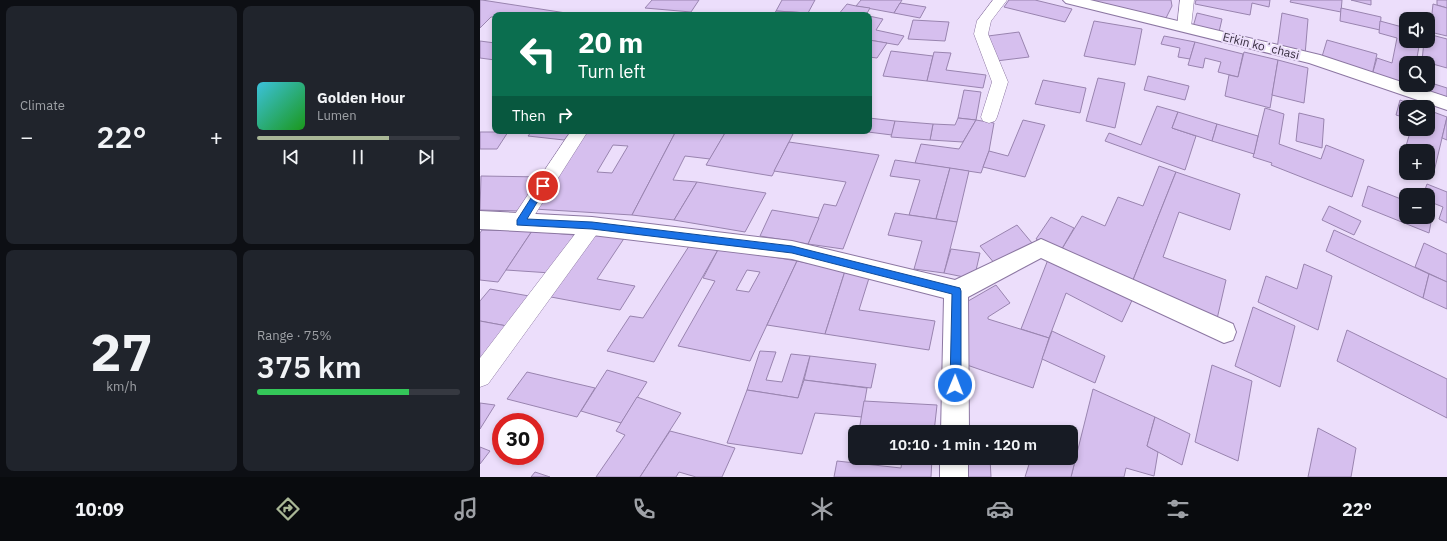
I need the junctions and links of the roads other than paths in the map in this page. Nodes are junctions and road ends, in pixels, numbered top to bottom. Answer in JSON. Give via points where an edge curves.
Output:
{"nodes":[{"id":1,"x":1000,"y":0,"type":"edge"},
{"id":2,"x":1071,"y":0,"type":"edge"},
{"id":3,"x":1187,"y":0,"type":"edge"},
{"id":4,"x":1184,"y":28,"type":"junction"},
{"id":5,"x":1447,"y":104,"type":"edge"},
{"id":6,"x":989,"y":117,"type":"dead end"},
{"id":7,"x":578,"y":134,"type":"edge"},
{"id":8,"x":480,"y":220,"type":"edge"},
{"id":9,"x":520,"y":222,"type":"junction"},
{"id":10,"x":592,"y":226,"type":"junction"},
{"id":11,"x":956,"y":291,"type":"junction"},
{"id":12,"x":1224,"y":332,"type":"dead end"},
{"id":13,"x":480,"y":376,"type":"edge"},
{"id":14,"x":954,"y":425,"type":"edge"},
{"id":15,"x":954,"y":465,"type":"edge"},
{"id":16,"x":954,"y":477,"type":"edge"}],
"edges":[{"from":1,"to":6,"type":"lane","via":[[984,21],[981,34],[1000,82]]},
{"from":2,"to":4,"type":"street","name":"Erkin koʻchasi"},
{"from":3,"to":4,"type":"lane"},
{"from":4,"to":5,"type":"street","name":"Erkin koʻchasi","via":[[1314,59]]},
{"from":7,"to":9,"type":"lane"},
{"from":8,"to":9,"type":"street"},
{"from":9,"to":10,"type":"street"},
{"from":10,"to":11,"type":"street","via":[[792,250]]},
{"from":10,"to":13,"type":"lane"},
{"from":11,"to":12,"type":"street","via":[[1041,248]]},
{"from":11,"to":14,"type":"street"},
{"from":15,"to":16,"type":"street"}]}
